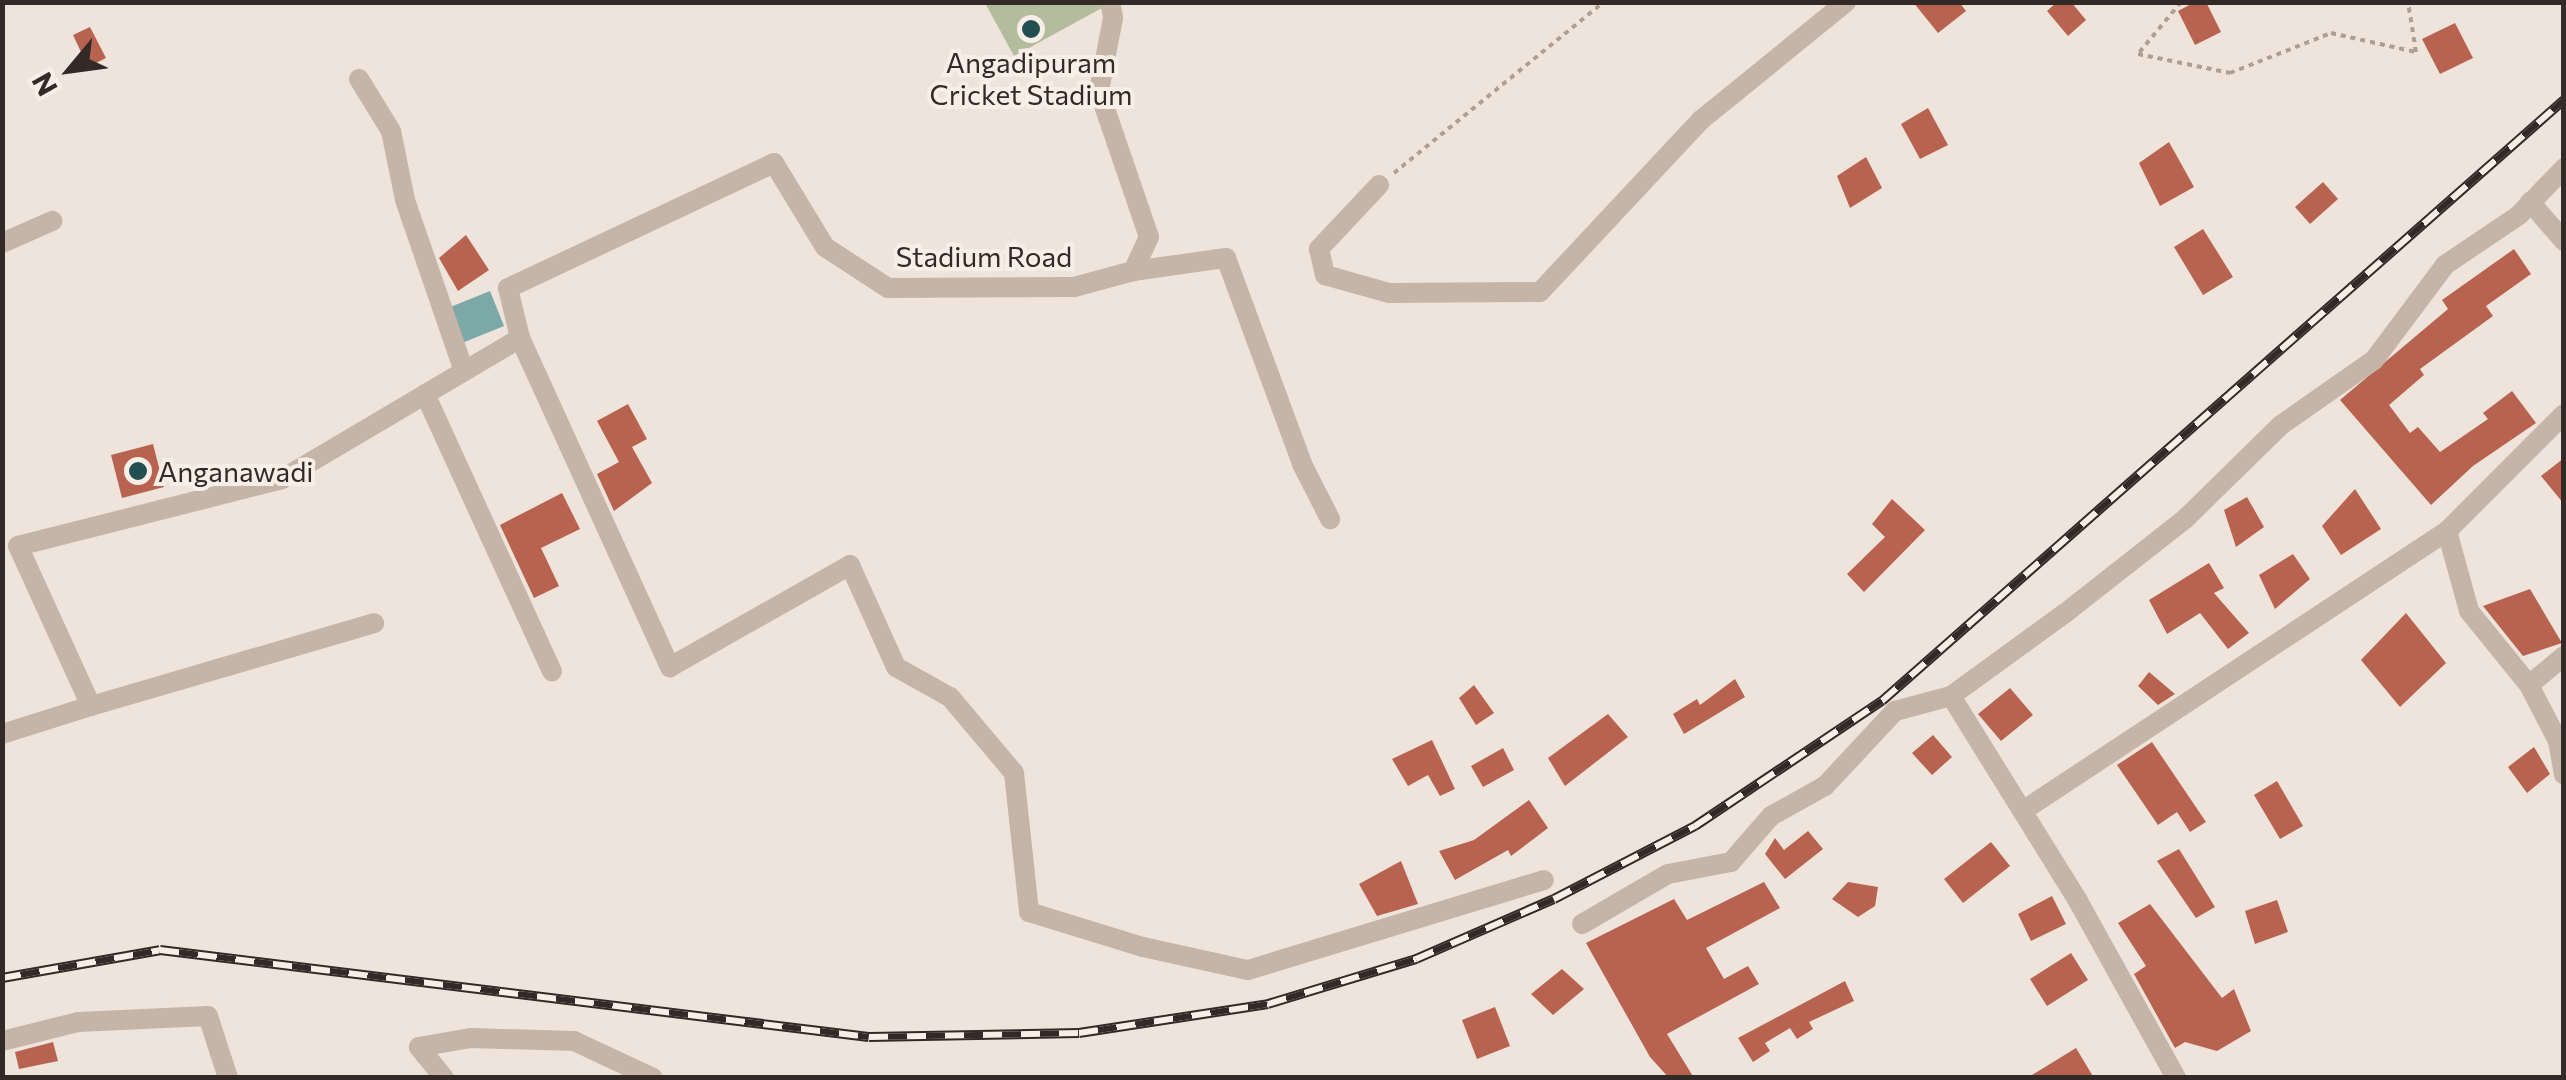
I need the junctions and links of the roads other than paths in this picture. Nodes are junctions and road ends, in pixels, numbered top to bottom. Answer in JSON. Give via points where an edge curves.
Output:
{"nodes":[{"id":1,"x":1110,"y":2,"type":"edge"},
{"id":2,"x":1846,"y":2,"type":"edge"},
{"id":3,"x":360,"y":78,"type":"dead end"},
{"id":4,"x":2564,"y":168,"type":"edge"},
{"id":5,"x":1380,"y":185,"type":"road end"},
{"id":6,"x":2530,"y":202,"type":"junction"},
{"id":7,"x":52,"y":220,"type":"dead end"},
{"id":8,"x":2564,"y":241,"type":"edge"},
{"id":9,"x":2,"y":243,"type":"edge"},
{"id":10,"x":1133,"y":271,"type":"junction"},
{"id":11,"x":520,"y":338,"type":"junction"},
{"id":12,"x":463,"y":368,"type":"junction"},
{"id":13,"x":425,"y":394,"type":"junction"},
{"id":14,"x":2564,"y":414,"type":"edge"},
{"id":15,"x":1330,"y":519,"type":"dead end"},
{"id":16,"x":2447,"y":530,"type":"junction"},
{"id":17,"x":374,"y":624,"type":"dead end"},
{"id":18,"x":2564,"y":656,"type":"edge"},
{"id":19,"x":552,"y":672,"type":"dead end"},
{"id":20,"x":2529,"y":686,"type":"junction"},
{"id":21,"x":1950,"y":696,"type":"junction"},
{"id":22,"x":91,"y":706,"type":"junction"},
{"id":23,"x":2,"y":734,"type":"edge"},
{"id":24,"x":2564,"y":774,"type":"edge"},
{"id":25,"x":2024,"y":810,"type":"junction"},
{"id":26,"x":1544,"y":880,"type":"dead end"},
{"id":27,"x":1582,"y":924,"type":"dead end"},
{"id":28,"x":2,"y":1041,"type":"edge"},
{"id":29,"x":228,"y":1078,"type":"edge"},
{"id":30,"x":444,"y":1078,"type":"edge"},
{"id":31,"x":654,"y":1078,"type":"edge"},
{"id":32,"x":2176,"y":1078,"type":"edge"}],
"edges":[{"from":1,"to":10,"type":"street","via":[[1114,18],[1099,91],[1149,237]]},
{"from":2,"to":5,"type":"street","via":[[1701,120],[1540,292],[1389,293],[1325,275],[1319,249]]},
{"from":3,"to":12,"type":"street","via":[[391,132],[406,200]]},
{"from":4,"to":6,"type":"street"},
{"from":6,"to":8,"type":"street"},
{"from":6,"to":21,"type":"street","via":[[2445,266],[2374,360],[2281,425],[2185,519]]},
{"from":7,"to":9,"type":"street"},
{"from":10,"to":11,"type":"street","name":"Stadium Road","via":[[1074,286],[888,288],[825,247],[774,163],[508,288]]},
{"from":10,"to":15,"type":"street","via":[[1226,258],[1302,464]]},
{"from":11,"to":12,"type":"street"},
{"from":11,"to":26,"type":"street","via":[[670,667],[850,565],[896,667],[950,697],[1014,774],[1029,912],[1248,970]]},
{"from":12,"to":13,"type":"street"},
{"from":13,"to":19,"type":"street"},
{"from":13,"to":22,"type":"street","via":[[282,479],[18,546]]},
{"from":14,"to":16,"type":"street"},
{"from":16,"to":20,"type":"street","via":[[2469,611]]},
{"from":16,"to":25,"type":"street"},
{"from":17,"to":22,"type":"street"},
{"from":18,"to":20,"type":"street"},
{"from":20,"to":24,"type":"street","via":[[2558,741]]},
{"from":21,"to":25,"type":"street"},
{"from":21,"to":27,"type":"street","via":[[1895,711],[1824,786],[1771,816],[1732,862],[1668,874]]},
{"from":22,"to":23,"type":"street"},
{"from":25,"to":32,"type":"street"},
{"from":28,"to":29,"type":"street","via":[[78,1022],[208,1016]]},
{"from":30,"to":31,"type":"street","via":[[419,1047],[471,1038],[574,1040]]}]}
